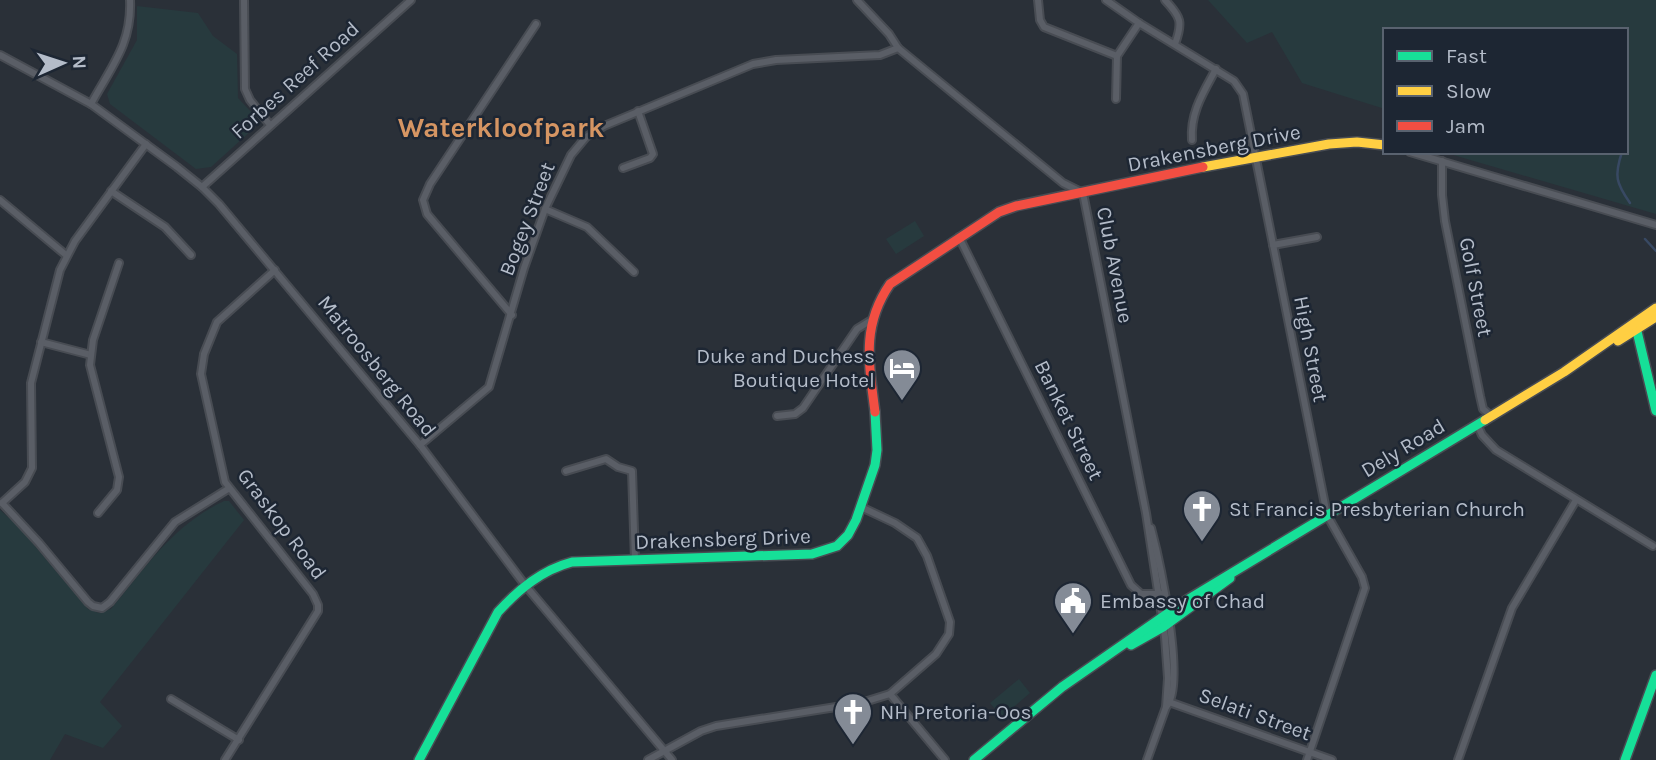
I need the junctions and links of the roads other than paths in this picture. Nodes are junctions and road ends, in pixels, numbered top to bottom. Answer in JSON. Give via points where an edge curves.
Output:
{"nodes":[{"id":1,"x":130,"y":0,"type":"edge"},
{"id":2,"x":244,"y":0,"type":"edge"},
{"id":3,"x":411,"y":0,"type":"edge"},
{"id":4,"x":857,"y":0,"type":"edge"},
{"id":5,"x":1038,"y":0,"type":"edge"},
{"id":6,"x":1106,"y":0,"type":"edge"},
{"id":7,"x":1165,"y":0,"type":"edge"},
{"id":8,"x":1139,"y":23,"type":"junction"},
{"id":9,"x":536,"y":24,"type":"dead end"},
{"id":10,"x":1175,"y":44,"type":"junction"},
{"id":11,"x":898,"y":48,"type":"junction"},
{"id":12,"x":0,"y":55,"type":"edge"},
{"id":13,"x":1117,"y":56,"type":"junction"},
{"id":14,"x":1216,"y":69,"type":"junction"},
{"id":15,"x":1116,"y":99,"type":"dead end"},
{"id":16,"x":91,"y":104,"type":"junction"},
{"id":17,"x":638,"y":111,"type":"junction"},
{"id":18,"x":270,"y":125,"type":"junction"},
{"id":19,"x":1192,"y":141,"type":"dead end"},
{"id":20,"x":146,"y":144,"type":"junction"},
{"id":21,"x":1383,"y":145,"type":"edge"},
{"id":22,"x":1417,"y":154,"type":"edge"},
{"id":23,"x":1255,"y":157,"type":"junction"},
{"id":24,"x":1442,"y":161,"type":"junction"},
{"id":25,"x":623,"y":169,"type":"dead end"},
{"id":26,"x":1063,"y":183,"type":"junction"},
{"id":27,"x":202,"y":187,"type":"junction"},
{"id":28,"x":111,"y":191,"type":"junction"},
{"id":29,"x":1083,"y":193,"type":"junction"},
{"id":30,"x":0,"y":200,"type":"edge"},
{"id":31,"x":1051,"y":200,"type":"junction"},
{"id":32,"x":545,"y":209,"type":"junction"},
{"id":33,"x":1656,"y":225,"type":"edge"},
{"id":34,"x":959,"y":237,"type":"junction"},
{"id":35,"x":1317,"y":237,"type":"dead end"},
{"id":36,"x":1273,"y":245,"type":"junction"},
{"id":37,"x":191,"y":255,"type":"dead end"},
{"id":38,"x":66,"y":256,"type":"junction"},
{"id":39,"x":119,"y":263,"type":"dead end"},
{"id":40,"x":275,"y":270,"type":"junction"},
{"id":41,"x":634,"y":272,"type":"dead end"},
{"id":42,"x":1656,"y":308,"type":"edge"},
{"id":43,"x":512,"y":314,"type":"junction"},
{"id":44,"x":1656,"y":317,"type":"edge"},
{"id":45,"x":870,"y":321,"type":"junction"},
{"id":46,"x":1635,"y":328,"type":"junction"},
{"id":47,"x":41,"y":342,"type":"junction"},
{"id":48,"x":91,"y":355,"type":"junction"},
{"id":49,"x":1656,"y":411,"type":"edge"},
{"id":50,"x":1490,"y":415,"type":"junction"},
{"id":51,"x":777,"y":416,"type":"dead end"},
{"id":52,"x":1477,"y":424,"type":"junction"},
{"id":53,"x":420,"y":445,"type":"junction"},
{"id":54,"x":566,"y":471,"type":"dead end"},
{"id":55,"x":228,"y":489,"type":"junction"},
{"id":56,"x":1576,"y":500,"type":"junction"},
{"id":57,"x":1,"y":502,"type":"edge"},
{"id":58,"x":861,"y":506,"type":"junction"},
{"id":59,"x":98,"y":513,"type":"dead end"},
{"id":60,"x":1327,"y":515,"type":"junction"},
{"id":61,"x":1653,"y":546,"type":"dead end"},
{"id":62,"x":635,"y":560,"type":"junction"},
{"id":63,"x":525,"y":585,"type":"junction"},
{"id":64,"x":1162,"y":595,"type":"junction"},
{"id":65,"x":1166,"y":621,"type":"junction"},
{"id":66,"x":1656,"y":676,"type":"edge"},
{"id":67,"x":890,"y":694,"type":"junction"},
{"id":68,"x":170,"y":699,"type":"dead end"},
{"id":69,"x":1167,"y":703,"type":"junction"},
{"id":70,"x":239,"y":740,"type":"junction"},
{"id":71,"x":664,"y":751,"type":"junction"},
{"id":72,"x":1310,"y":752,"type":"junction"},
{"id":73,"x":225,"y":760,"type":"edge"},
{"id":74,"x":419,"y":760,"type":"edge"},
{"id":75,"x":648,"y":760,"type":"edge"},
{"id":76,"x":672,"y":760,"type":"edge"},
{"id":77,"x":945,"y":760,"type":"edge"},
{"id":78,"x":974,"y":760,"type":"edge"},
{"id":79,"x":1147,"y":760,"type":"edge"},
{"id":80,"x":1307,"y":760,"type":"edge"},
{"id":81,"x":1332,"y":760,"type":"edge"},
{"id":82,"x":1458,"y":760,"type":"edge"},
{"id":83,"x":1625,"y":760,"type":"edge"}],
"edges":[{"from":1,"to":16,"type":"street","via":[[127,39]]},
{"from":2,"to":18,"type":"street","via":[[245,89]]},
{"from":3,"to":18,"type":"street","name":"Forbes Reef Road"},
{"from":4,"to":11,"type":"street","name":"Club Avenue"},
{"from":5,"to":13,"type":"street","via":[[1044,27]]},
{"from":6,"to":8,"type":"street","name":"High Street"},
{"from":7,"to":10,"type":"street","via":[[1181,22]]},
{"from":8,"to":10,"type":"street","name":"High Street"},
{"from":8,"to":13,"type":"street"},
{"from":9,"to":43,"type":"street","via":[[423,200],[427,214]]},
{"from":10,"to":14,"type":"street","name":"High Street"},
{"from":11,"to":17,"type":"street","name":"Bogey Street","via":[[880,55],[762,62]]},
{"from":11,"to":26,"type":"street","name":"Club Avenue"},
{"from":12,"to":16,"type":"street","name":"Matroosberg Road"},
{"from":13,"to":15,"type":"street"},
{"from":14,"to":19,"type":"street","via":[[1195,107]]},
{"from":14,"to":23,"type":"street","name":"High Street","via":[[1241,89]]},
{"from":16,"to":20,"type":"street","name":"Matroosberg Road"},
{"from":17,"to":25,"type":"street","via":[[653,154]]},
{"from":17,"to":32,"type":"street","name":"Bogey Street","via":[[604,126],[579,144]]},
{"from":18,"to":27,"type":"street","name":"Forbes Reef Road"},
{"from":20,"to":27,"type":"street","name":"Matroosberg Road"},
{"from":20,"to":28,"type":"street"},
{"from":21,"to":23,"type":"street","name":"Drakensberg Drive","via":[[1339,142]]},
{"from":22,"to":24,"type":"street"},
{"from":23,"to":29,"type":"street","name":"Drakensberg Drive"},
{"from":23,"to":36,"type":"street","name":"High Street"},
{"from":24,"to":33,"type":"street"},
{"from":24,"to":50,"type":"street","name":"Golf Street","via":[[1446,222],[1480,396]]},
{"from":26,"to":29,"type":"street","name":"Club Avenue"},
{"from":26,"to":31,"type":"street"},
{"from":27,"to":40,"type":"street","name":"Matroosberg Road"},
{"from":28,"to":37,"type":"street","via":[[165,227]]},
{"from":28,"to":38,"type":"street"},
{"from":29,"to":31,"type":"street","name":"Drakensberg Drive"},
{"from":29,"to":64,"type":"street","name":"Club Avenue","via":[[1146,513],[1160,561]]},
{"from":30,"to":38,"type":"street"},
{"from":31,"to":34,"type":"street","name":"Drakensberg Drive","via":[[1007,208]]},
{"from":32,"to":41,"type":"street","via":[[587,227]]},
{"from":32,"to":43,"type":"street","name":"Bogey Street"},
{"from":34,"to":45,"type":"street","name":"Drakensberg Drive","via":[[890,284]]},
{"from":34,"to":64,"type":"street","name":"Banket Street","via":[[1131,585],[1142,594]]},
{"from":35,"to":36,"type":"street"},
{"from":36,"to":60,"type":"street","name":"High Street"},
{"from":38,"to":47,"type":"street"},
{"from":39,"to":48,"type":"street"},
{"from":40,"to":53,"type":"street","name":"Matroosberg Road"},
{"from":40,"to":55,"type":"street","name":"Graskop Road","via":[[220,318],[201,366]]},
{"from":42,"to":46,"type":"street","name":"Dely Road"},
{"from":43,"to":53,"type":"street","name":"Bogey Street","via":[[489,387]]},
{"from":44,"to":46,"type":"street","name":"Dely Road"},
{"from":45,"to":51,"type":"street","via":[[858,328],[803,408]]},
{"from":45,"to":58,"type":"street","name":"Drakensberg Drive","via":[[877,450]]},
{"from":46,"to":49,"type":"street"},
{"from":46,"to":50,"type":"street","name":"Dely Road"},
{"from":47,"to":48,"type":"street"},
{"from":47,"to":57,"type":"street","via":[[31,383],[32,468],[26,482]]},
{"from":48,"to":59,"type":"street","via":[[119,477],[117,490]]},
{"from":50,"to":52,"type":"street","name":"Dely Road"},
{"from":52,"to":56,"type":"street","via":[[1496,450]]},
{"from":52,"to":60,"type":"street","name":"Dely Road"},
{"from":53,"to":63,"type":"street","name":"Matroosberg Road"},
{"from":54,"to":62,"type":"street","via":[[606,459],[632,471]]},
{"from":55,"to":57,"type":"street","via":[[175,522],[102,608],[88,602]]},
{"from":55,"to":70,"type":"street","name":"Graskop Road","via":[[318,605],[316,618]]},
{"from":56,"to":61,"type":"street"},
{"from":56,"to":82,"type":"street","via":[[1512,608]]},
{"from":58,"to":62,"type":"street","name":"Drakensberg Drive","via":[[844,542],[825,553]]},
{"from":58,"to":67,"type":"street","via":[[917,538],[928,556],[950,622],[941,649]]},
{"from":60,"to":65,"type":"street","name":"Dely Road","via":[[1219,579]]},
{"from":60,"to":72,"type":"street","name":"High Street","via":[[1365,588]]},
{"from":62,"to":63,"type":"street","name":"Drakensberg Drive","via":[[562,563]]},
{"from":63,"to":71,"type":"street","name":"Matroosberg Road"},
{"from":63,"to":74,"type":"street","name":"Drakensberg Drive","via":[[498,612]]},
{"from":64,"to":65,"type":"street","name":"Club Avenue"},
{"from":65,"to":69,"type":"street","name":"Club Avenue","via":[[1174,677]]},
{"from":65,"to":78,"type":"street","name":"Dely Road","via":[[1047,698]]},
{"from":66,"to":83,"type":"street"},
{"from":67,"to":71,"type":"street","via":[[861,703],[716,726]]},
{"from":67,"to":77,"type":"street"},
{"from":68,"to":70,"type":"street"},
{"from":69,"to":72,"type":"street","name":"Selati Street"},
{"from":69,"to":79,"type":"street","name":"Club Avenue"},
{"from":70,"to":73,"type":"street","name":"Graskop Road"},
{"from":71,"to":75,"type":"street"},
{"from":71,"to":76,"type":"street","name":"Matroosberg Road"},
{"from":72,"to":80,"type":"street","name":"High Street"},
{"from":72,"to":81,"type":"street","name":"Selati Street"}]}
